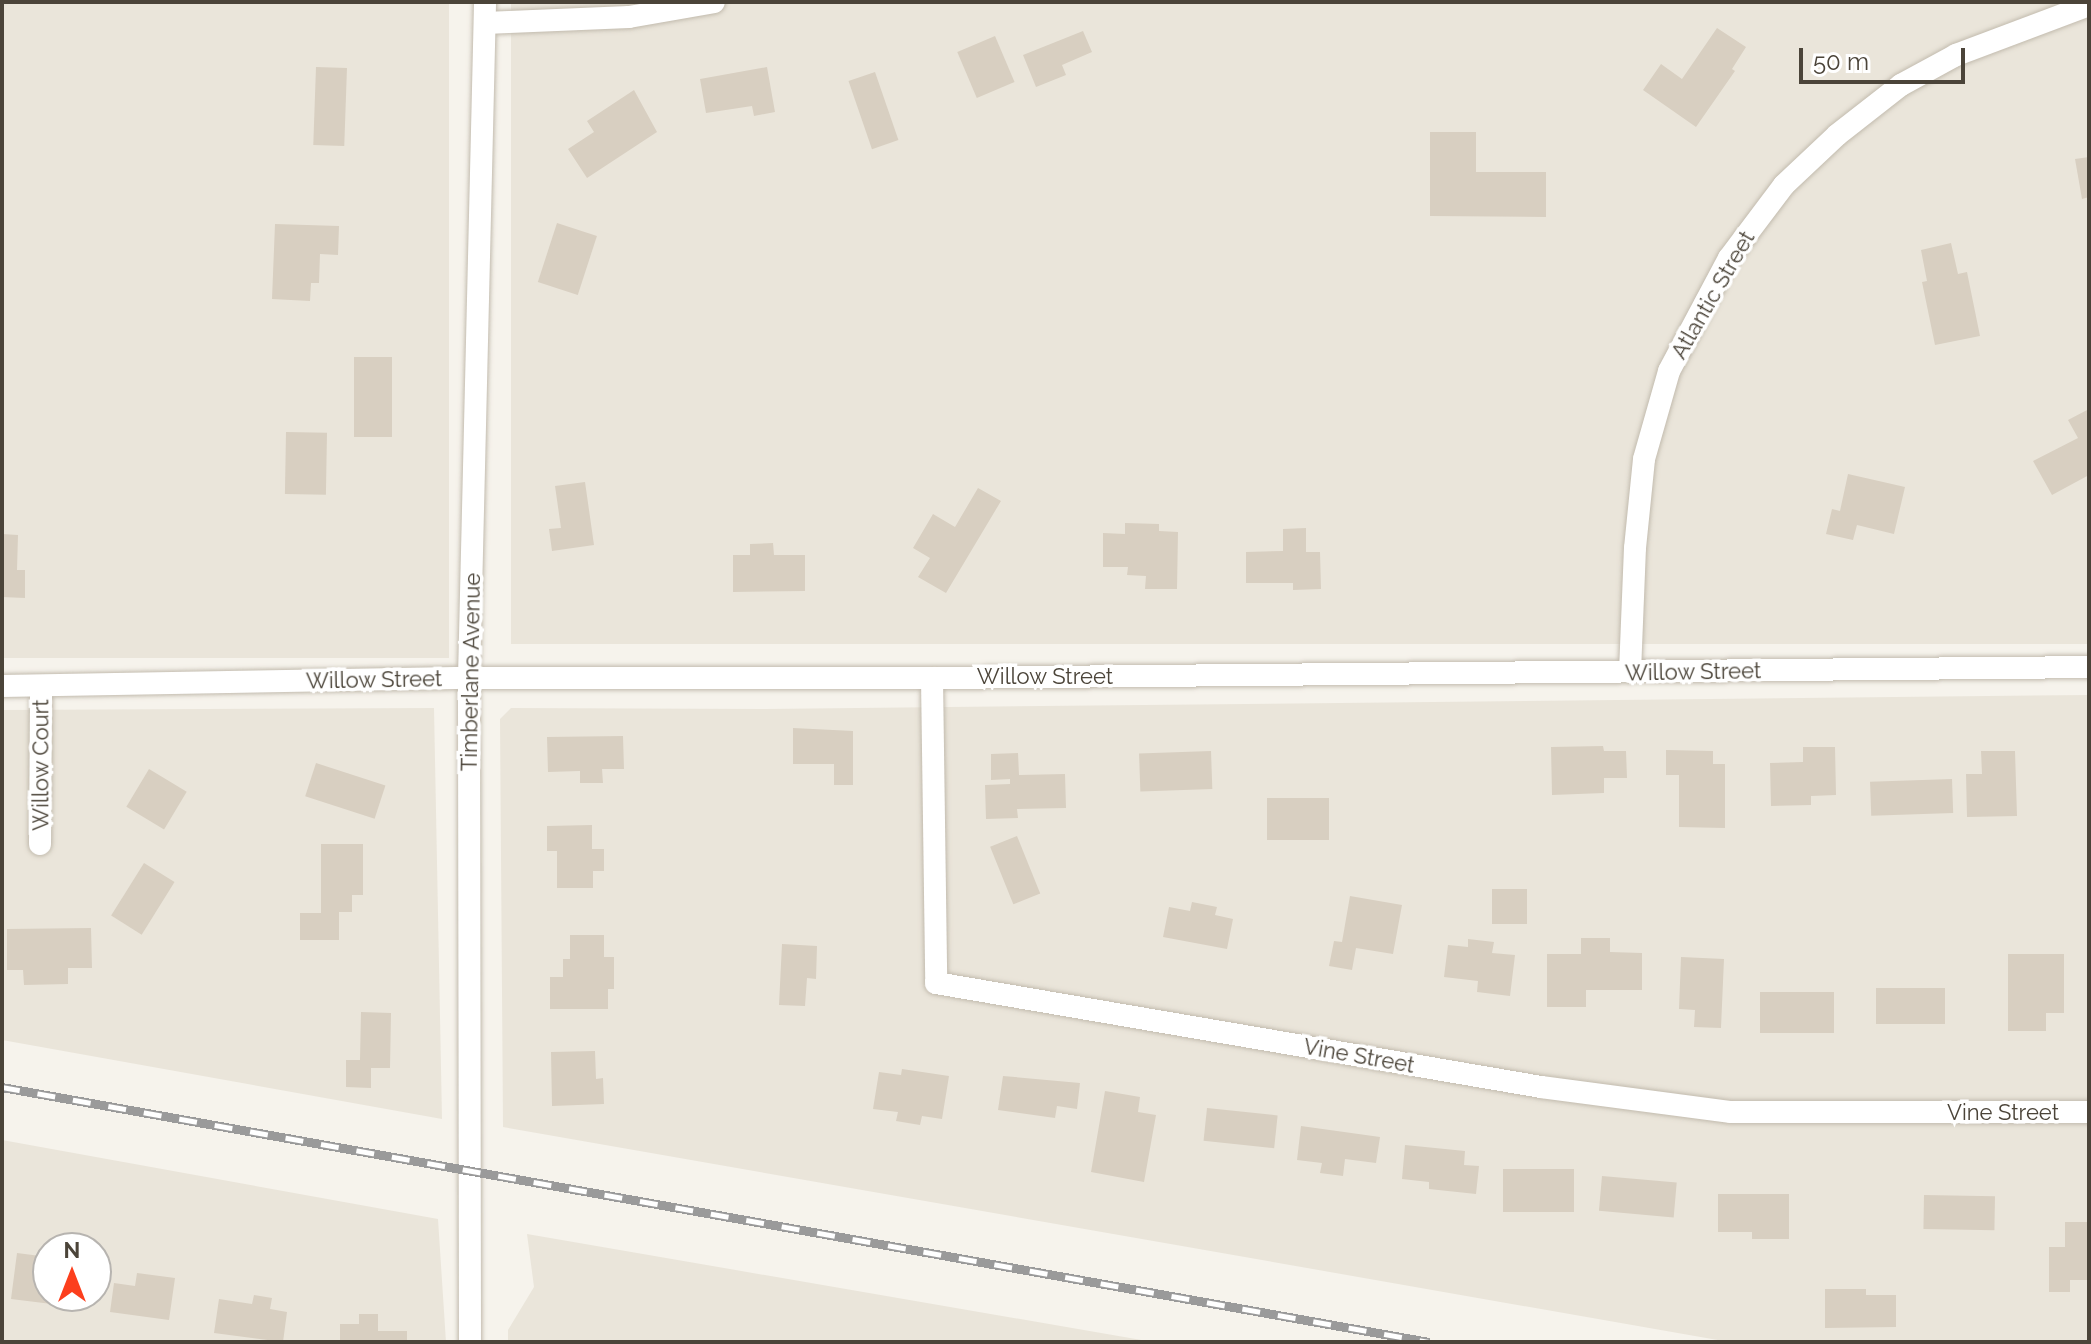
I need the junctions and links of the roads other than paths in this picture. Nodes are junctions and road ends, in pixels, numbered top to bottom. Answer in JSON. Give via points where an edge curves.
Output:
{"nodes":[{"id":1,"x":714,"y":2,"type":"edge"},
{"id":2,"x":2089,"y":5,"type":"edge"},
{"id":3,"x":485,"y":13,"type":"edge"},
{"id":4,"x":2089,"y":667,"type":"edge"},
{"id":5,"x":1630,"y":672,"type":"junction"},
{"id":6,"x":469,"y":678,"type":"junction"},
{"id":7,"x":932,"y":678,"type":"junction"},
{"id":8,"x":2,"y":686,"type":"edge"},
{"id":9,"x":41,"y":686,"type":"junction"},
{"id":10,"x":40,"y":844,"type":"dead end"},
{"id":11,"x":2089,"y":1112,"type":"edge"},
{"id":12,"x":470,"y":1342,"type":"edge"}],
"edges":[{"from":1,"to":3,"type":"street","via":[[629,17]]},
{"from":2,"to":5,"type":"street","name":"Atlantic Street","via":[[1956,55],[1901,85],[1784,185],[1729,258],[1669,371],[1644,459]]},
{"from":3,"to":6,"type":"street","name":"Timberlane Avenue"},
{"from":4,"to":5,"type":"street","name":"Willow Street"},
{"from":5,"to":7,"type":"street","name":"Willow Street"},
{"from":6,"to":7,"type":"street","name":"Willow Street"},
{"from":6,"to":9,"type":"street","name":"Willow Street"},
{"from":6,"to":12,"type":"street","name":"Timberlane Avenue"},
{"from":7,"to":11,"type":"street","name":"Vine Street","via":[[936,983],[1541,1087],[1731,1112]]},
{"from":8,"to":9,"type":"street","name":"Willow Street"},
{"from":9,"to":10,"type":"street","name":"Willow Court"}]}
